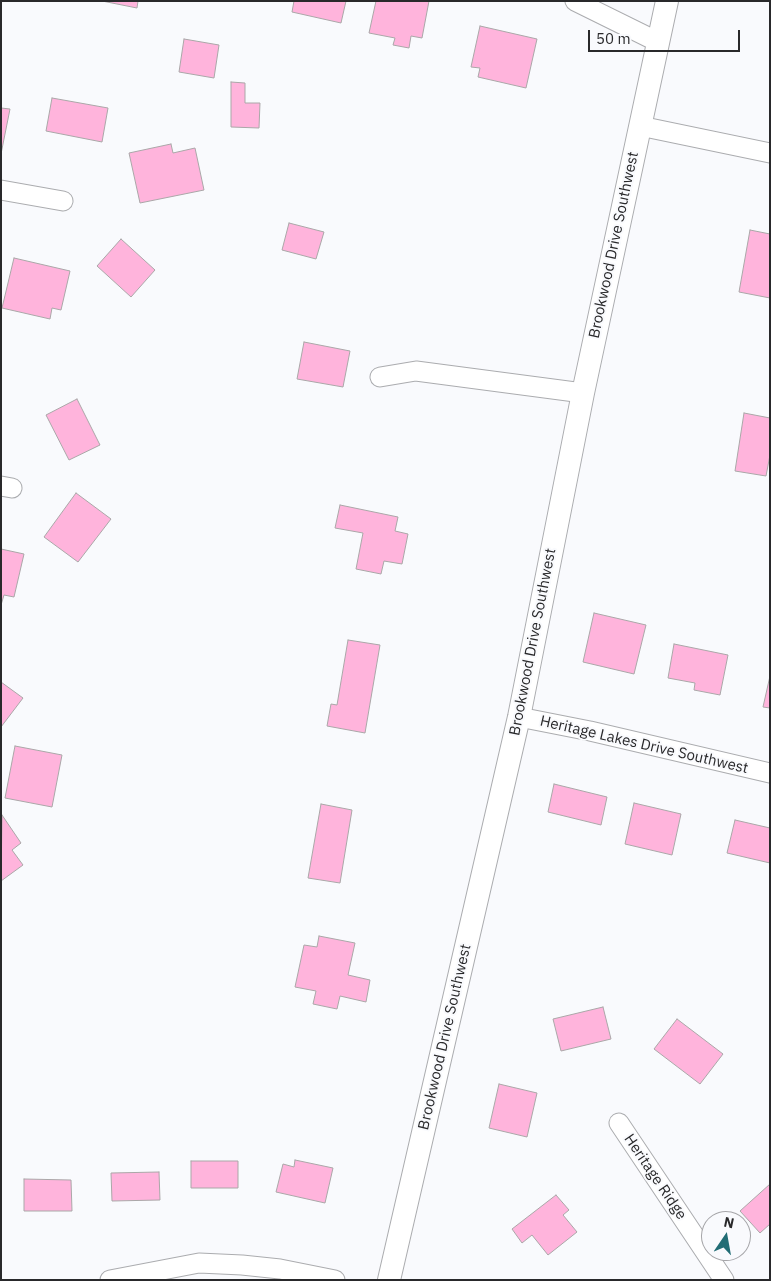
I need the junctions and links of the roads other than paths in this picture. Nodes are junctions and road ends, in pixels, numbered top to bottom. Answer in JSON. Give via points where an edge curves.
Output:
{"nodes":[{"id":1,"x":575,"y":1,"type":"edge"},
{"id":2,"x":667,"y":1,"type":"edge"},
{"id":3,"x":658,"y":42,"type":"junction"},
{"id":4,"x":640,"y":126,"type":"junction"},
{"id":5,"x":770,"y":153,"type":"edge"},
{"id":6,"x":1,"y":190,"type":"edge"},
{"id":7,"x":63,"y":201,"type":"dead end"},
{"id":8,"x":380,"y":377,"type":"dead end"},
{"id":9,"x":582,"y":393,"type":"junction"},
{"id":10,"x":518,"y":717,"type":"junction"},
{"id":11,"x":770,"y":773,"type":"edge"},
{"id":12,"x":619,"y":1123,"type":"dead end"},
{"id":13,"x":110,"y":1280,"type":"edge"},
{"id":14,"x":335,"y":1280,"type":"edge"},
{"id":15,"x":389,"y":1280,"type":"edge"},
{"id":16,"x":724,"y":1280,"type":"edge"}],
"edges":[{"from":1,"to":3,"type":"street"},
{"from":2,"to":3,"type":"street","name":"Brookwood Drive Southwest"},
{"from":3,"to":4,"type":"street","name":"Brookwood Drive Southwest"},
{"from":4,"to":5,"type":"street"},
{"from":4,"to":9,"type":"street","name":"Brookwood Drive Southwest"},
{"from":6,"to":7,"type":"street"},
{"from":8,"to":9,"type":"street","via":[[416,372]]},
{"from":9,"to":10,"type":"street","name":"Brookwood Drive Southwest"},
{"from":10,"to":11,"type":"street","name":"Heritage Lakes Drive Southwest"},
{"from":10,"to":15,"type":"street","name":"Brookwood Drive Southwest"},
{"from":12,"to":16,"type":"street","name":"Heritage Ridge"},
{"from":13,"to":14,"type":"street","via":[[199,1263],[280,1269]]}]}
